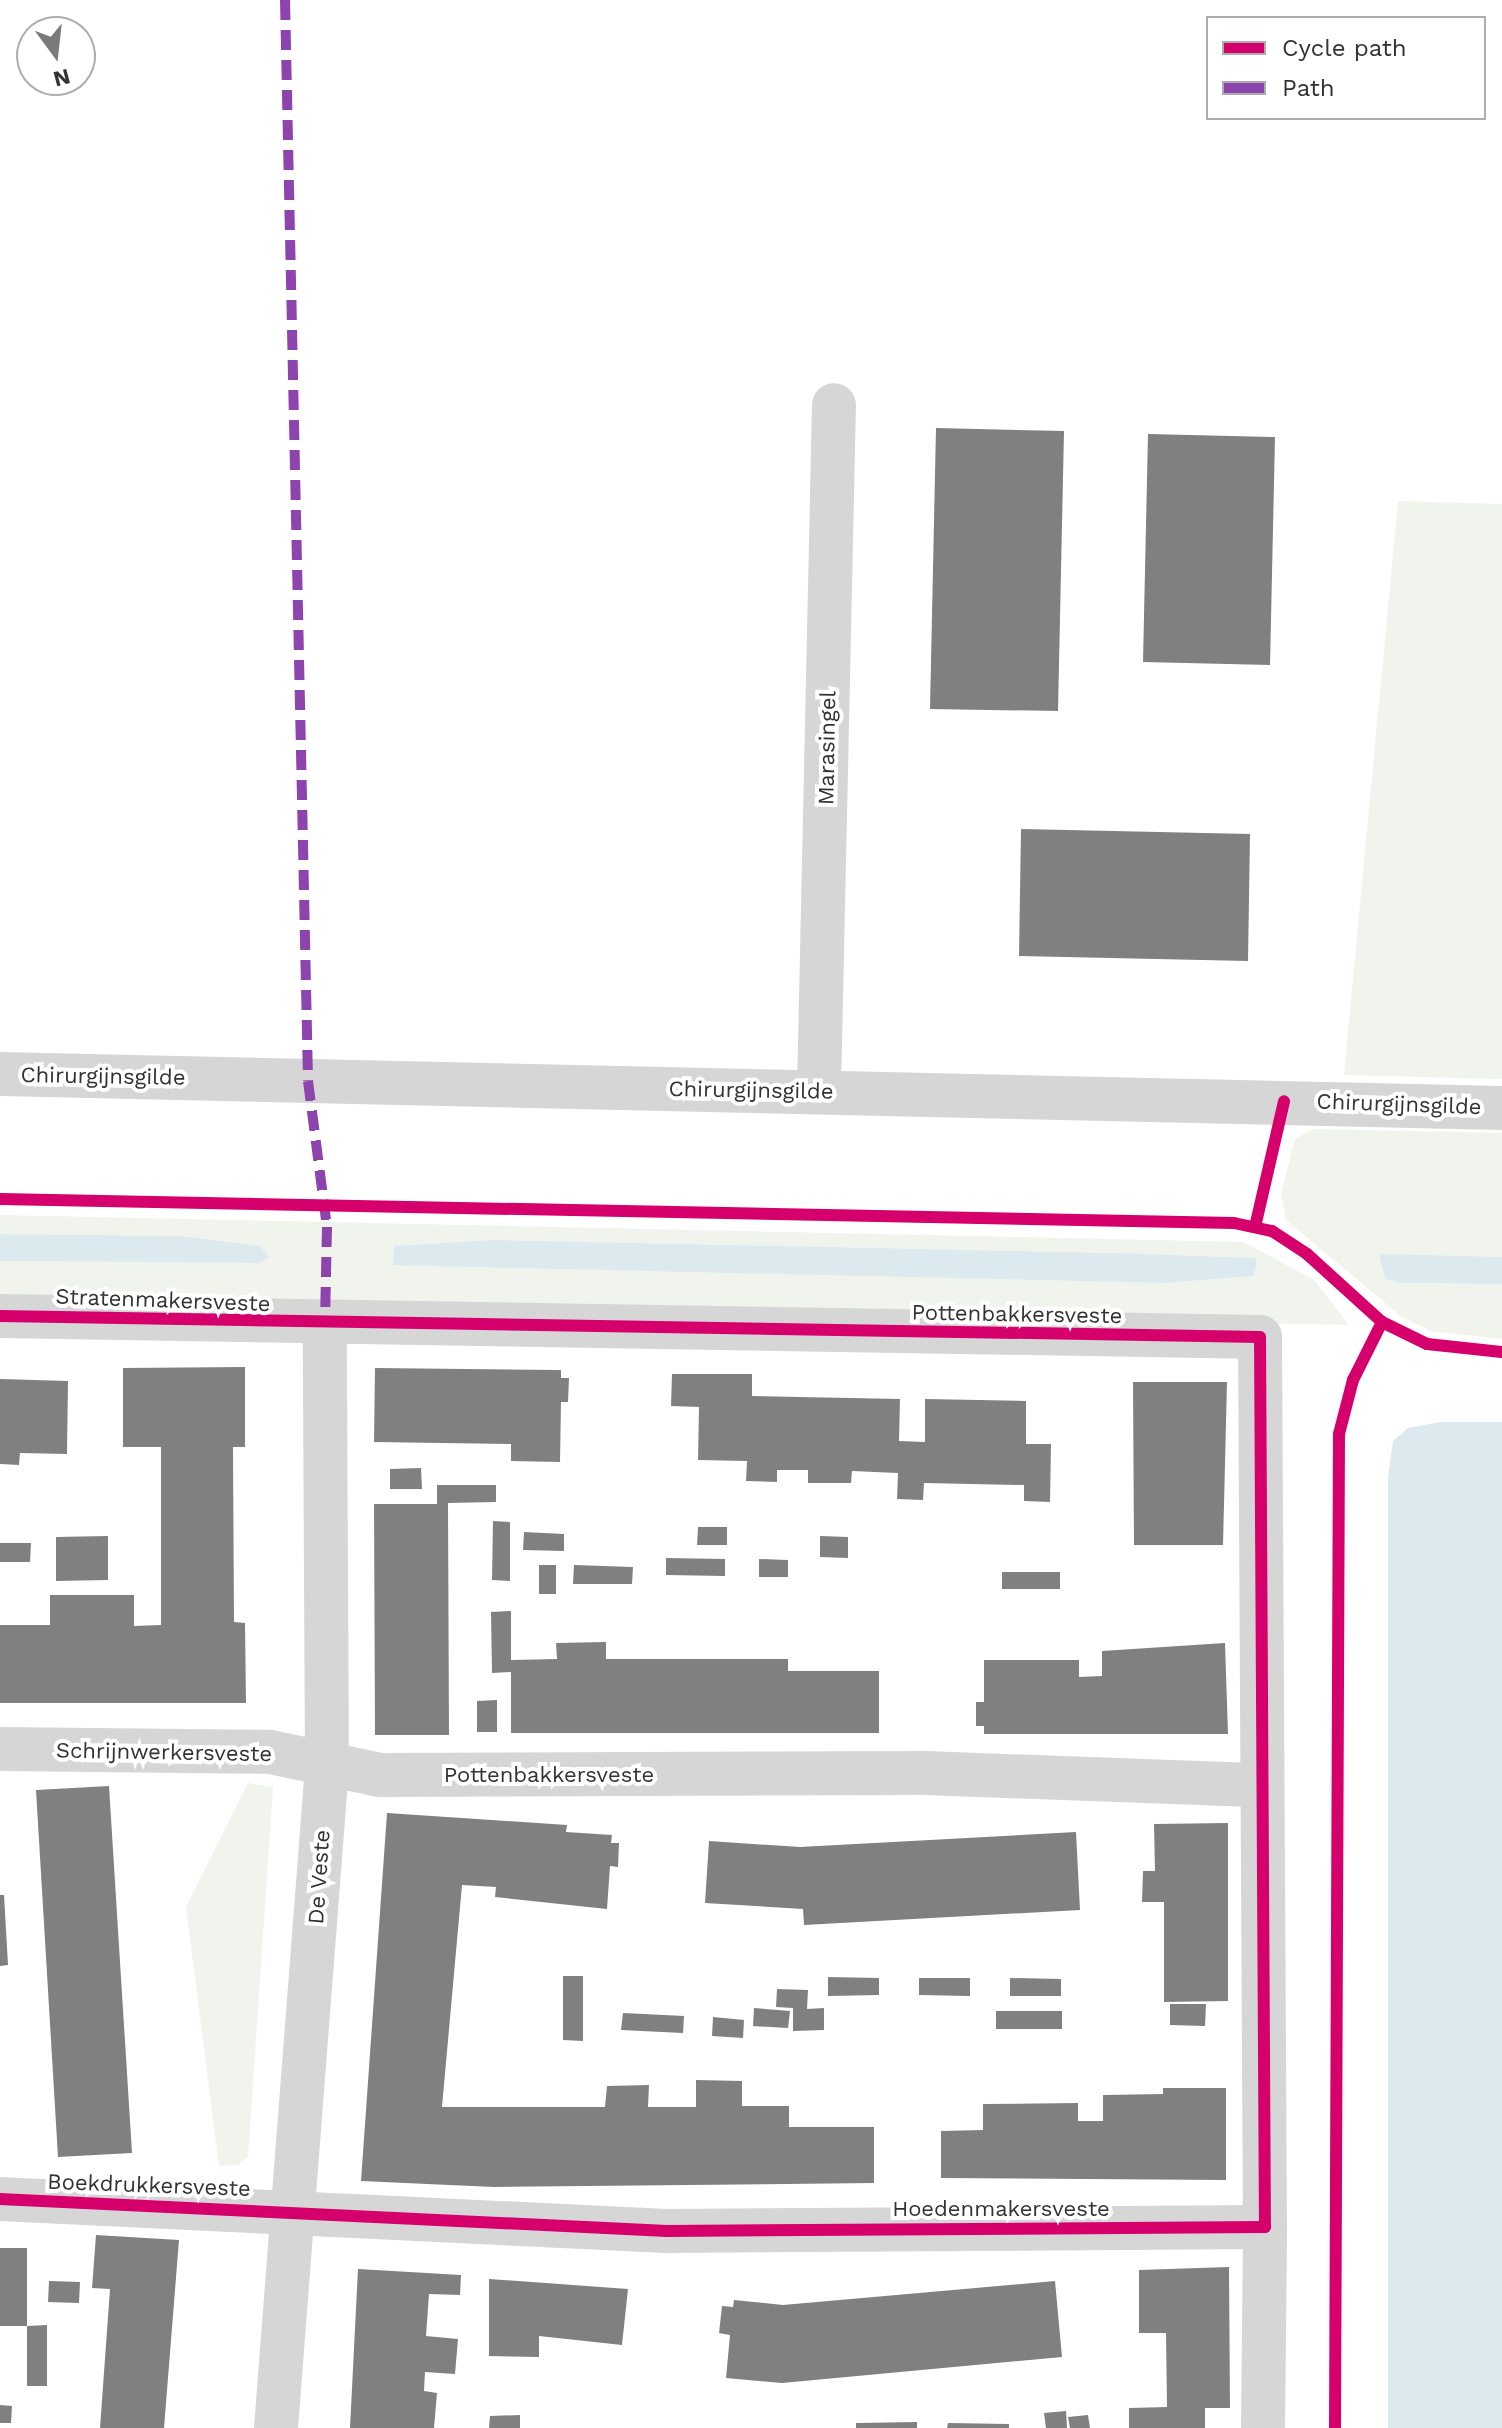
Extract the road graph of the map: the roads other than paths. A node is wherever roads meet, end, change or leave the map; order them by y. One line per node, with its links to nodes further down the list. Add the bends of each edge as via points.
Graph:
1 (834, 405): 3 (street, Marasingel)
2 (0, 1074): 3 (street, Chirurgijnsgilde)
3 (819, 1091): 4 (street, Chirurgijnsgilde)
4 (1502, 1108)
5 (0, 1316): 6 (street, Stratenmakersveste)
6 (325, 1325): 8 (street, De Veste); 9 (street, Pottenbakkersveste, via 1260,1337)
7 (0, 1749): 8 (street, Schrijnwerkersveste, via 270,1752)
8 (327, 1766): 9 (street, Pottenbakkersveste, via 380,1775 925,1773); 11 (street, De Veste)
9 (1260, 1785): 12 (street)
10 (0, 2199): 11 (street, Boekdrukkersveste)
11 (297, 2211): 12 (street, Hoedenmakersveste, via 667,2231); 13 (street, De Veste)
12 (1265, 2227): 14 (street)
13 (276, 2428)
14 (1263, 2428)

